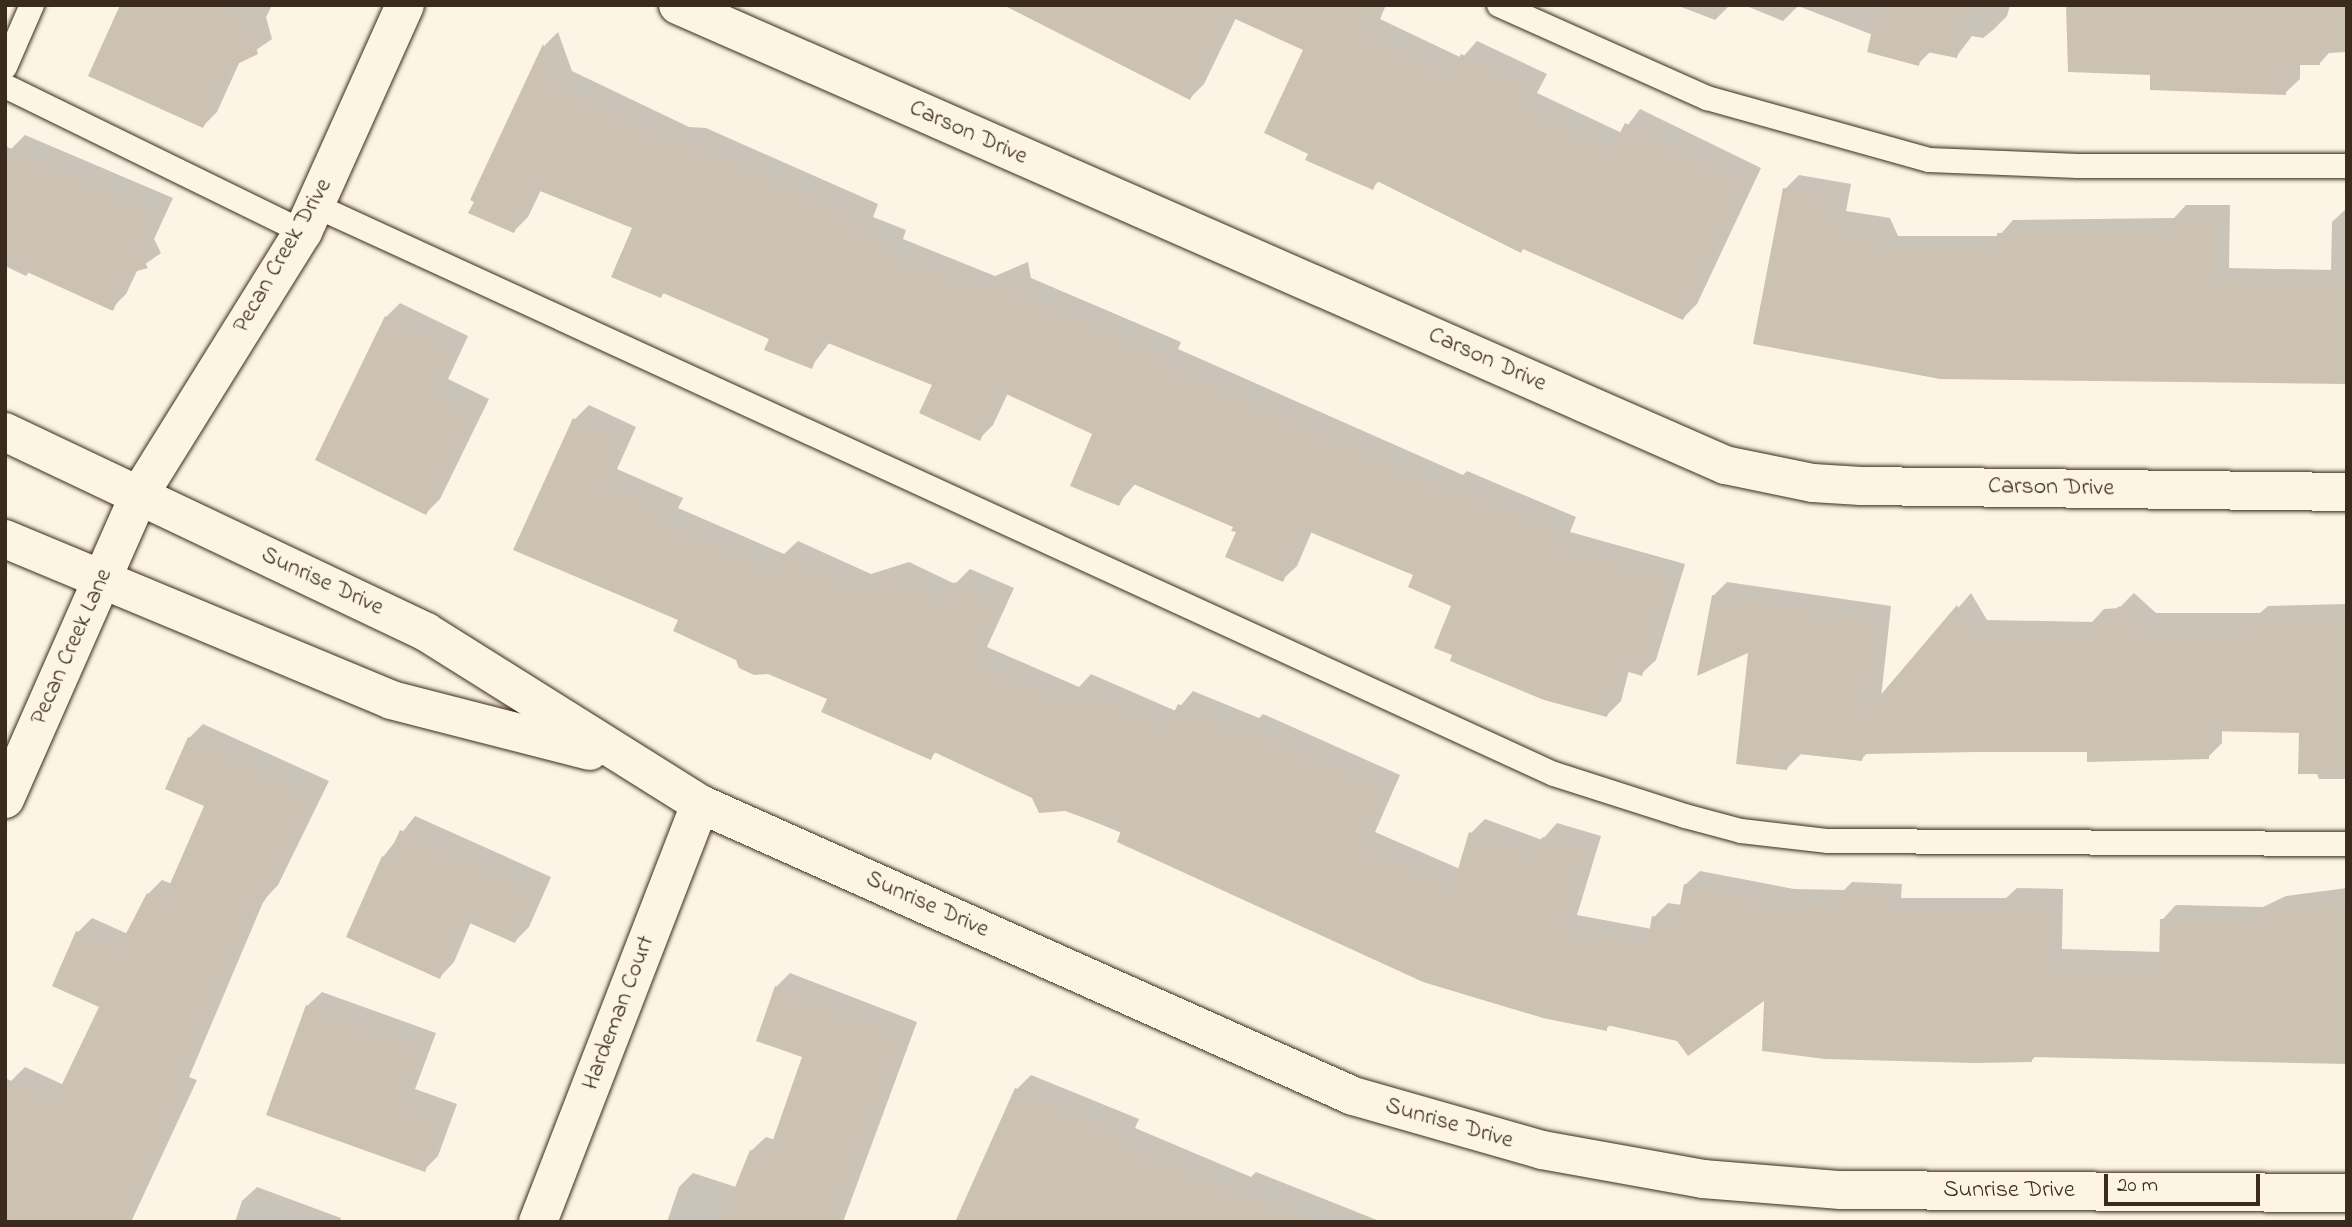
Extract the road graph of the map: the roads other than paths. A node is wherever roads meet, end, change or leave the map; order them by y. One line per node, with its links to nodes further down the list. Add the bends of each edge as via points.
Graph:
1 (32, 5): 5 (lane)
2 (405, 5): 8 (street, Pecan Creek Drive)
3 (678, 5): 10 (street, Carson Drive, via 1725,465 1813,483 1861,486)
4 (1499, 5): 7 (lane, via 1707,98 1929,160 2078,166)
5 (5, 67)
6 (5, 86): 8 (lane)
7 (2347, 166)
8 (309, 219): 11 (street, Pecan Creek Drive); 17 (lane, via 1554,774 1672,812 1741,831 1828,841)
9 (5, 432): 11 (street, Sunrise Drive)
10 (2347, 492)
11 (139, 495): 13 (street, Pecan Creek Lane); 14 (street, Sunrise Drive, via 426,632)
12 (5, 539): 13 (street, Sunrise Drive)
13 (101, 581): 14 (street, Sunrise Drive, via 391,701); 15 (street, Pecan Creek Lane)
14 (623, 760): 16 (street, Sunrise Drive)
15 (5, 799)
16 (699, 804): 18 (street, Sunrise Drive, via 1353,1097 1542,1150 1703,1179 1841,1190); 19 (street, Hardeman Court)
17 (2347, 844)
18 (2347, 1194)
19 (538, 1222)

